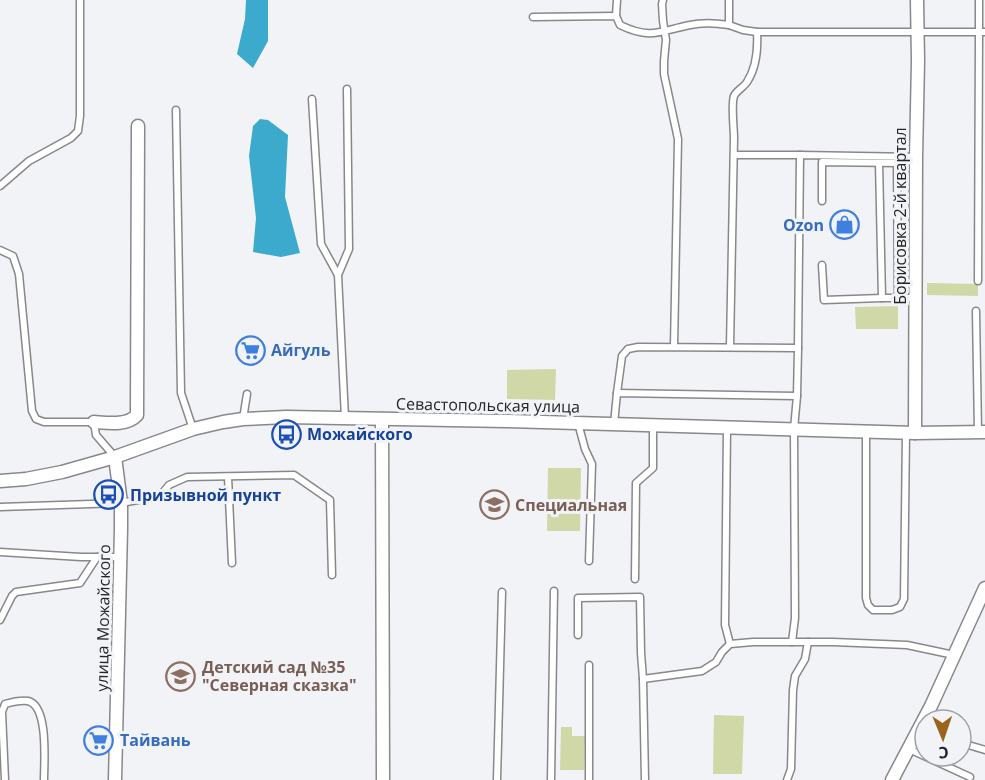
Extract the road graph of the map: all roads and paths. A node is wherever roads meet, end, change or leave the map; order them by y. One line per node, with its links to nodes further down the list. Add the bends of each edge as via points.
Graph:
1 (80, 0): 23 (lane, via 78,130 29,161)
2 (617, 0): 7 (lane)
3 (663, 0): 10 (lane)
4 (729, 0): 9 (lane)
5 (917, 0): 13 (street, Борисовка 2-й квартал)
6 (979, 0): 12 (lane)
7 (616, 16): 8 (lane); 10 (lane, via 620,26 634,32)
8 (533, 17)
9 (729, 25): 10 (lane, via 693,24); 11 (lane)
10 (664, 32): 33 (lane, via 664,74 678,139)
11 (757, 32): 13 (lane); 18 (lane, via 753,70 735,95)
12 (982, 32): 13 (lane); 21 (lane)
13 (918, 33): 20 (street, Борисовка 2-й квартал)
14 (347, 89): 27 (lane, via 350,249)
15 (312, 99): 27 (lane, via 321,244)
16 (176, 110): 47 (lane, via 182,393)
17 (138, 126): 42 (street, via 138,415 132,421)
18 (734, 155): 19 (lane); 34 (lane)
19 (800, 155): 20 (lane); 35 (lane)
20 (916, 157): 31 (street, Борисовка 2-й квартал)
21 (982, 157): 28 (lane)
22 (879, 163): 24 (lane, via 822,162); 29 (lane); 30 (lane, via 897,163)
23 (0, 186)
24 (822, 201)
25 (0, 250): 42 (lane, via 13,256 19,274 32,411 36,419)
26 (822, 265): 29 (lane, via 824,300)
27 (338, 275): 39 (lane)
28 (978, 281)
29 (882, 298): 30 (lane)
30 (898, 298): 31 (lane)
31 (916, 298): 51 (street, Борисовка 2-й квартал)
32 (975, 312): 50 (lane)
33 (674, 347): 34 (lane); 36 (lane, via 628,350 622,356)
34 (730, 347): 35 (lane)
35 (798, 348): 38 (lane)
36 (617, 393): 38 (lane); 44 (lane)
37 (247, 394): 40 (lane)
38 (797, 396): 48 (lane)
39 (345, 418): 40 (street, Севастопольская улица); 41 (street, Севастопольская улица)
40 (243, 419): 47 (street, Севастопольская улица)
41 (382, 419): 43 (street, Севастопольская улица); 82 (street)
42 (94, 422): 52 (lane, via 96,435)
43 (578, 423): 44 (street, Севастопольская улица); 60 (lane, via 592,464)
44 (614, 424): 45 (street, Севастопольская улица)
45 (653, 425): 46 (street, Севастопольская улица); 63 (lane, via 653,468 636,483)
46 (727, 427): 48 (street, Севастопольская улица); 71 (lane, via 725,625)
47 (193, 429): 52 (street, Севастопольская улица)
48 (794, 429): 49 (street, Севастопольская улица); 69 (lane)
49 (866, 431): 51 (street, Севастопольская улица); 51 (lane, via 866,598 873,610 892,610 900,607 904,599)
50 (982, 432): 51 (street, Севастопольская улица)
51 (911, 433)
52 (115, 457): 54 (street, Севастопольская улица, via 62,472); 55 (street, улица Можайского)
53 (228, 477): 55 (lane, via 186,477 169,485 159,496); 61 (lane); 62 (lane, via 294,475 330,500)
54 (0, 481)
55 (121, 503): 56 (lane); 59 (street, улица Можайского)
56 (0, 507)
57 (0, 552): 58 (lane)
58 (97, 557): 59 (lane); 67 (lane, via 80,583 16,592)
59 (121, 557): 81 (street, улица Можайского)
60 (589, 561)
61 (232, 563)
62 (332, 575)
63 (635, 579)
64 (985, 588): 72 (street)
65 (554, 591): 84 (lane)
66 (502, 592): 83 (lane)
67 (0, 620)
68 (578, 635): 74 (lane, via 578,598 640,597)
69 (792, 642): 70 (lane); 71 (lane)
70 (808, 642): 72 (lane, via 907,645); 87 (lane, via 805,659 795,676)
71 (730, 644): 74 (lane, via 716,662 702,671)
72 (955, 656): 75 (street)
73 (589, 665): 85 (lane)
74 (644, 679): 86 (lane)
75 (931, 708)
76 (913, 744): 77 (street)
77 (908, 749): 78 (lane); 88 (street)
78 (970, 777)
79 (5, 780): 80 (lane, via 2,712 5,704 29,701 37,707 42,720)
80 (44, 780)
81 (115, 780)
82 (383, 780)
83 (497, 780)
84 (551, 780)
85 (590, 780)
86 (645, 780)
87 (787, 780)
88 (892, 780)

